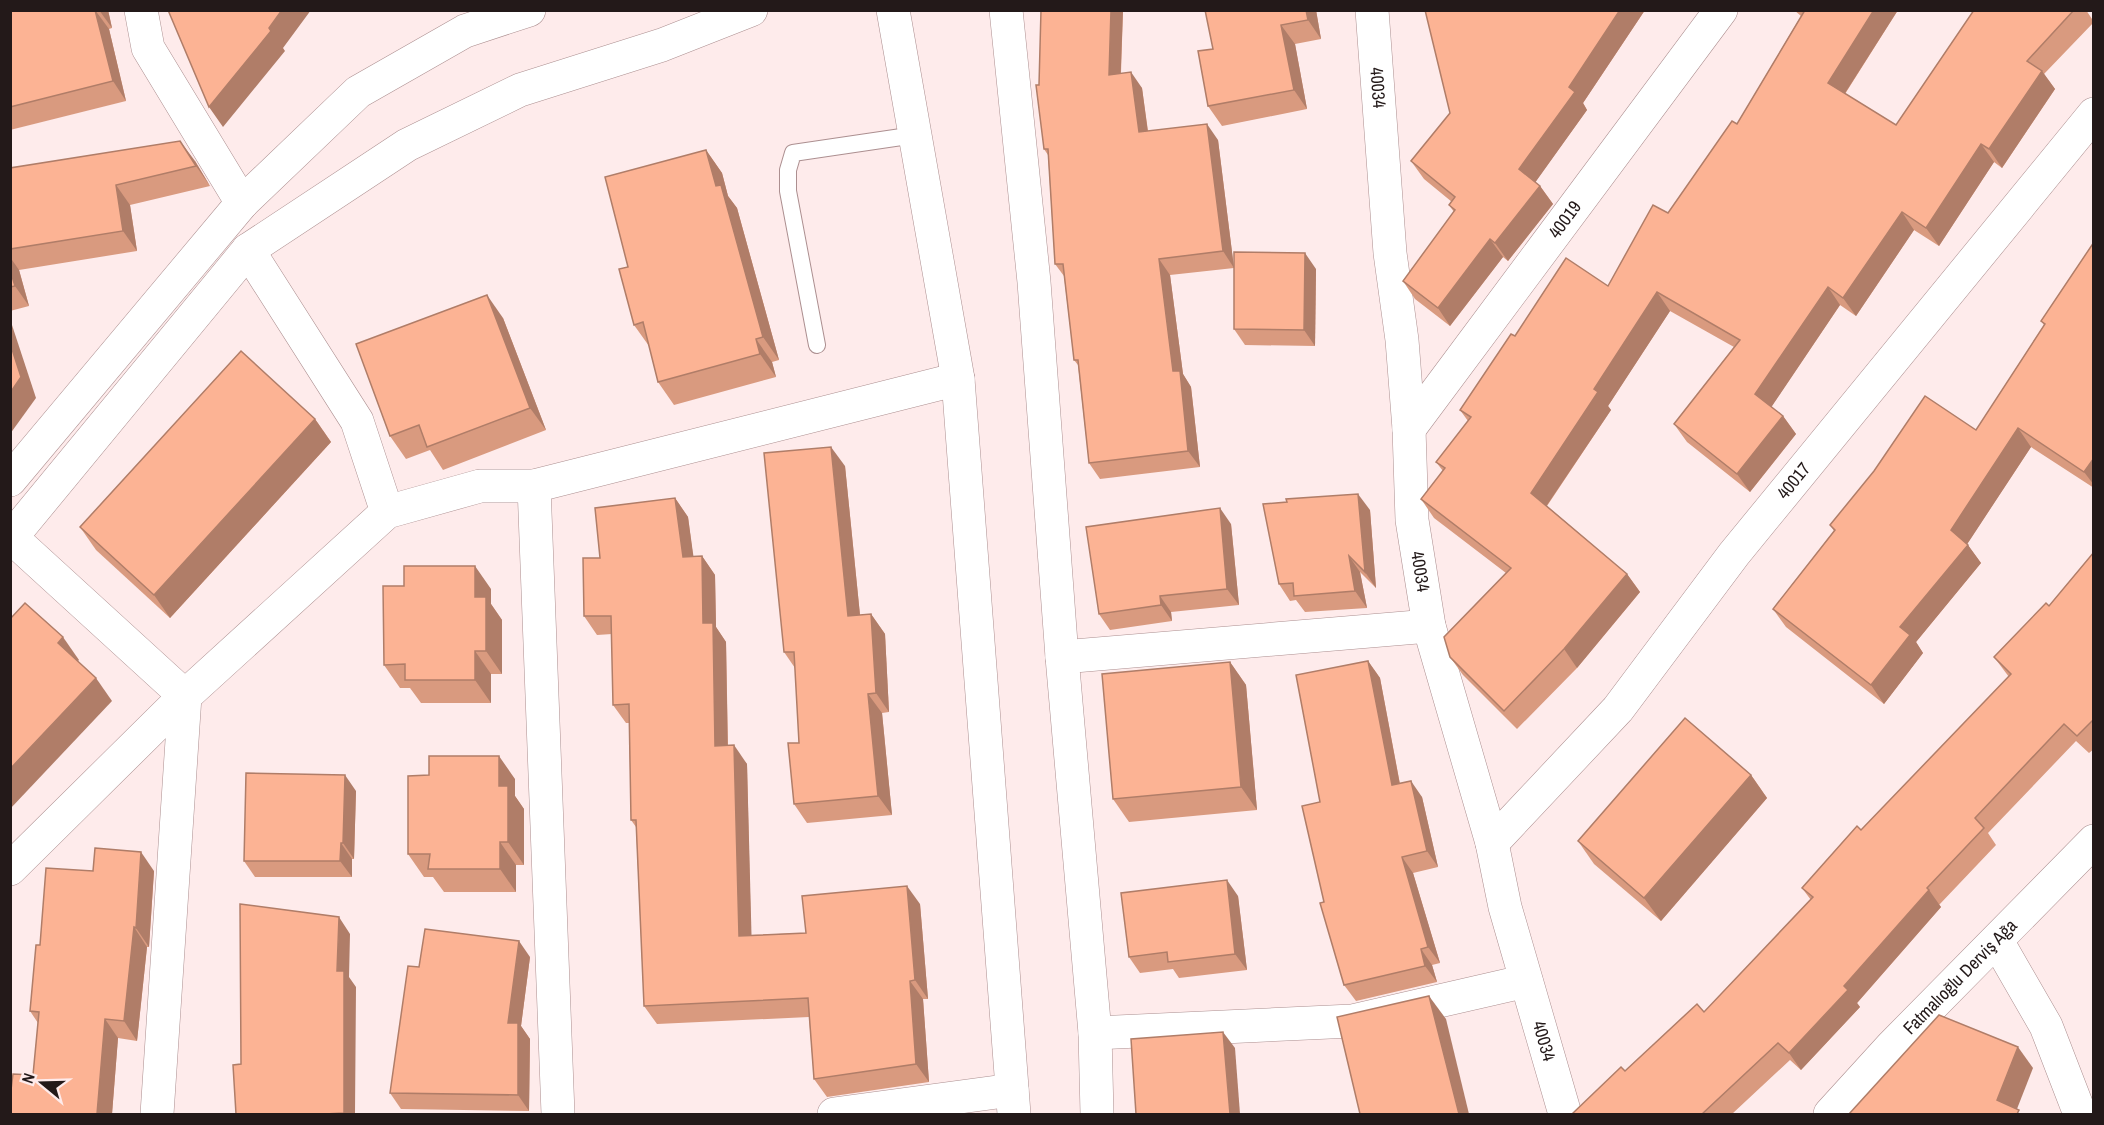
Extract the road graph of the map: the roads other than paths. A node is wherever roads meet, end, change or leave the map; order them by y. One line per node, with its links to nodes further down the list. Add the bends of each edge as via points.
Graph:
1 (141, 10): 11 (street, via 148,48)
2 (529, 10): 8 (street)
3 (750, 10): 12 (street, via 662,45 520,90 407,145)
4 (893, 10): 10 (street)
5 (1006, 10): 21 (street, via 1034,282)
6 (1372, 10): 15 (street, 40034, via 1389,241)
7 (1721, 10): 15 (street, 40019)
8 (464, 21): 11 (street, via 358,92)
9 (2094, 114): 24 (street, 40017, via 1734,554 1618,709)
10 (915, 135): 13 (lane, via 793,153 788,191); 14 (street)
11 (242, 203): 16 (street)
12 (248, 250): 18 (street, via 357,421); 19 (street)
13 (817, 345)
14 (958, 380): 17 (street); 29 (street)
15 (1409, 429): 20 (street, 40034, via 1412,520)
16 (10, 480)
17 (534, 486): 18 (street, via 480,486); 31 (street)
18 (387, 512): 22 (street)
19 (11, 538): 22 (street)
20 (1429, 626): 21 (street); 24 (street, 40034)
21 (1062, 657): 28 (street)
22 (184, 696): 25 (street); 30 (street)
23 (2094, 841): 26 (street, Fatmalıoğlu Derviş Ağa)
24 (1492, 843): 27 (street, 40034)
25 (10, 868)
26 (1997, 940): 35 (street, Fatmalıoğlu Derviş Ağa); 36 (street, via 2046,1026)
27 (1526, 981): 28 (street, via 1352,1020); 34 (street, 40034)
28 (1095, 1033): 33 (street)
29 (1013, 1102): 32 (street)
30 (157, 1114)
31 (558, 1114)
32 (834, 1114)
33 (1097, 1114)
34 (1565, 1114)
35 (1830, 1114)
36 (2080, 1114)

